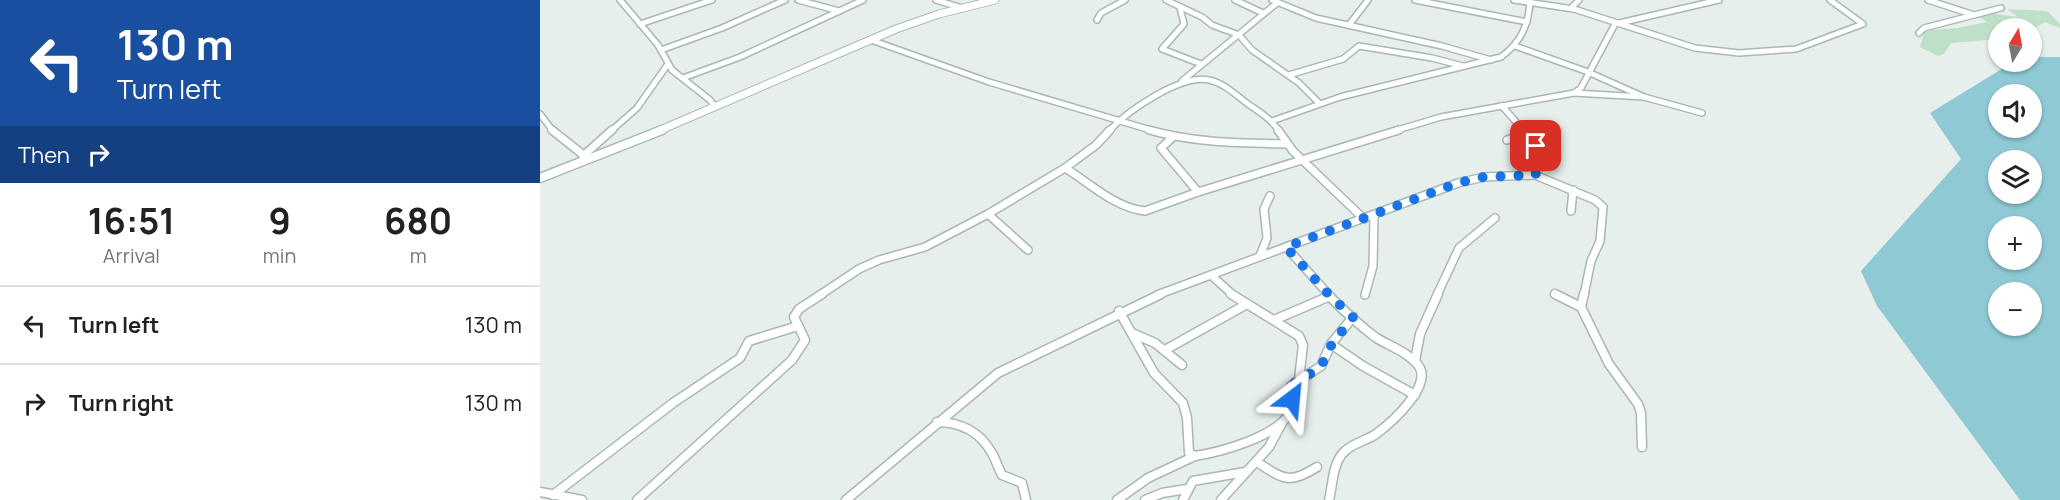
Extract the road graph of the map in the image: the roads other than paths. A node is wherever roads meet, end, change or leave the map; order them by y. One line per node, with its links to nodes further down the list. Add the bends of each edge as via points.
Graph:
1 (620, 0): 29 (street)
2 (712, 0): 29 (street)
3 (785, 0): 36 (street)
4 (798, 0): 24 (street)
5 (863, 0): 24 (street)
6 (936, 0): 20 (street)
7 (995, 0): 20 (street)
8 (1125, 0): 27 (street, via 1099,14)
9 (1166, 0): 21 (street)
10 (1235, 0): 25 (street)
11 (1368, 0): 31 (street)
12 (1415, 0): 28 (street)
13 (1514, 0): 19 (street)
14 (1579, 0): 23 (street)
15 (1719, 0): 30 (street)
16 (1830, 0): 30 (street, via 1863,24 1804,47 1777,52 1704,50)
17 (1928, 0): 26 (street)
18 (1274, 1): 25 (street); 31 (street, via 1313,18)
19 (1529, 1): 23 (street); 28 (street)
20 (962, 8): 34 (street, via 913,22)
21 (1180, 8): 33 (street); 39 (street, via 1184,24 1162,49)
22 (2001, 8): 26 (street)
23 (1573, 9): 30 (street)
24 (839, 11): 43 (street, via 740,57)
25 (1263, 13): 33 (street)
26 (1974, 15): 32 (street)
27 (1097, 20)
28 (1527, 22): 35 (street)
29 (640, 24): 36 (street)
30 (1615, 24): 41 (street)
31 (1349, 26): 37 (street)
32 (1918, 33)
33 (1239, 35): 39 (street); 42 (street, via 1252,50)
34 (871, 40): 49 (street); 52 (street, via 989,82)
35 (1515, 46): 37 (street); 41 (street)
36 (661, 50): 38 (street)
37 (1491, 60): 40 (street)
38 (668, 64): 43 (street); 58 (street, via 628,118)
39 (1201, 64): 44 (street)
40 (1465, 67): 42 (street, via 1359,46 1338,62); 47 (street)
41 (1588, 72): 45 (street, via 1581,88); 46 (street)
42 (1289, 75): 47 (street)
43 (683, 78): 49 (street)
44 (1181, 82): 52 (street); 53 (street, via 1201,79 1220,83)
45 (1574, 93): 46 (street); 48 (street)
46 (1644, 97): 50 (street)
47 (1320, 104): 53 (street)
48 (1502, 106): 54 (street); 59 (street, via 1441,117)
49 (715, 107): 58 (street)
50 (1702, 113)
51 (540, 114): 58 (street, via 556,135)
52 (1120, 119): 55 (street); 60 (street, via 1102,140)
53 (1272, 121): 57 (street)
54 (1527, 134): 56 (street); 61 (street, via 1540,157 1540,169)
55 (1173, 137): 57 (street, via 1216,143); 64 (street, via 1161,148)
56 (1508, 140)
57 (1287, 144): 59 (street)
58 (586, 157): 62 (street)
59 (1303, 160): 64 (street); 70 (street)
60 (1065, 168): 64 (street, via 1136,211); 67 (street)
61 (1535, 175): 63 (street); 68 (street, via 1472,179)
62 (540, 178)
63 (1573, 190): 66 (street); 79 (street, via 1603,207 1600,240)
64 (1198, 192)
65 (1270, 196): 73 (street, via 1264,209 1267,238)
66 (1571, 211)
67 (988, 214): 72 (street); 83 (street, via 936,242 879,260 838,281 799,309 794,317)
68 (1374, 215): 70 (street); 76 (street, via 1373,266)
69 (1495, 218): 87 (street, via 1455,255 1420,334)
70 (1364, 219): 71 (street)
71 (1286, 247): 73 (street); 77 (street)
72 (1028, 250)
73 (1260, 256): 74 (street)
74 (1211, 275): 78 (street); 80 (street)
75 (1555, 294): 79 (street)
76 (1365, 295)
77 (1330, 296): 81 (street); 82 (street)
78 (1247, 304): 82 (street); 86 (street)
79 (1581, 307): 93 (street, via 1609,364 1638,404)
80 (1119, 311): 84 (street); 91 (street, via 998,373)
81 (1353, 317): 85 (street); 87 (street, via 1376,338)
82 (1274, 320): 89 (street, via 1302,340)
83 (798, 326): 100 (street, via 749,341 742,356 673,403); 102 (street, via 805,340 792,360)
84 (1132, 333): 86 (street); 94 (street, via 1155,374 1185,406 1187,446)
85 (1332, 344): 89 (street, via 1321,366); 90 (street)
86 (1165, 350): 88 (street)
87 (1415, 361): 90 (street, via 1422,371)
88 (1182, 365)
89 (1299, 379): 92 (street, via 1291,386 1293,404)
90 (1415, 395): 109 (street, via 1386,427 1341,454)
91 (936, 423): 103 (street); 104 (street, via 955,422 967,427 988,446 1002,475 1023,482)
92 (1282, 423): 94 (street, via 1217,452); 95 (street)
93 (1642, 447)
94 (1195, 456): 105 (street, via 1148,478)
95 (1257, 462): 96 (street, via 1286,480 1302,477); 97 (street)
96 (1317, 466)
97 (1245, 472): 98 (street, via 1198,478); 108 (street)
98 (1187, 489): 106 (street); 107 (street)
99 (540, 492): 100 (street)
100 (553, 495): 101 (street)
101 (582, 500)
102 (638, 500)
103 (846, 500)
104 (1026, 500)
105 (1117, 500)
106 (1144, 500)
107 (1183, 500)
108 (1221, 500)
109 (1329, 500)

